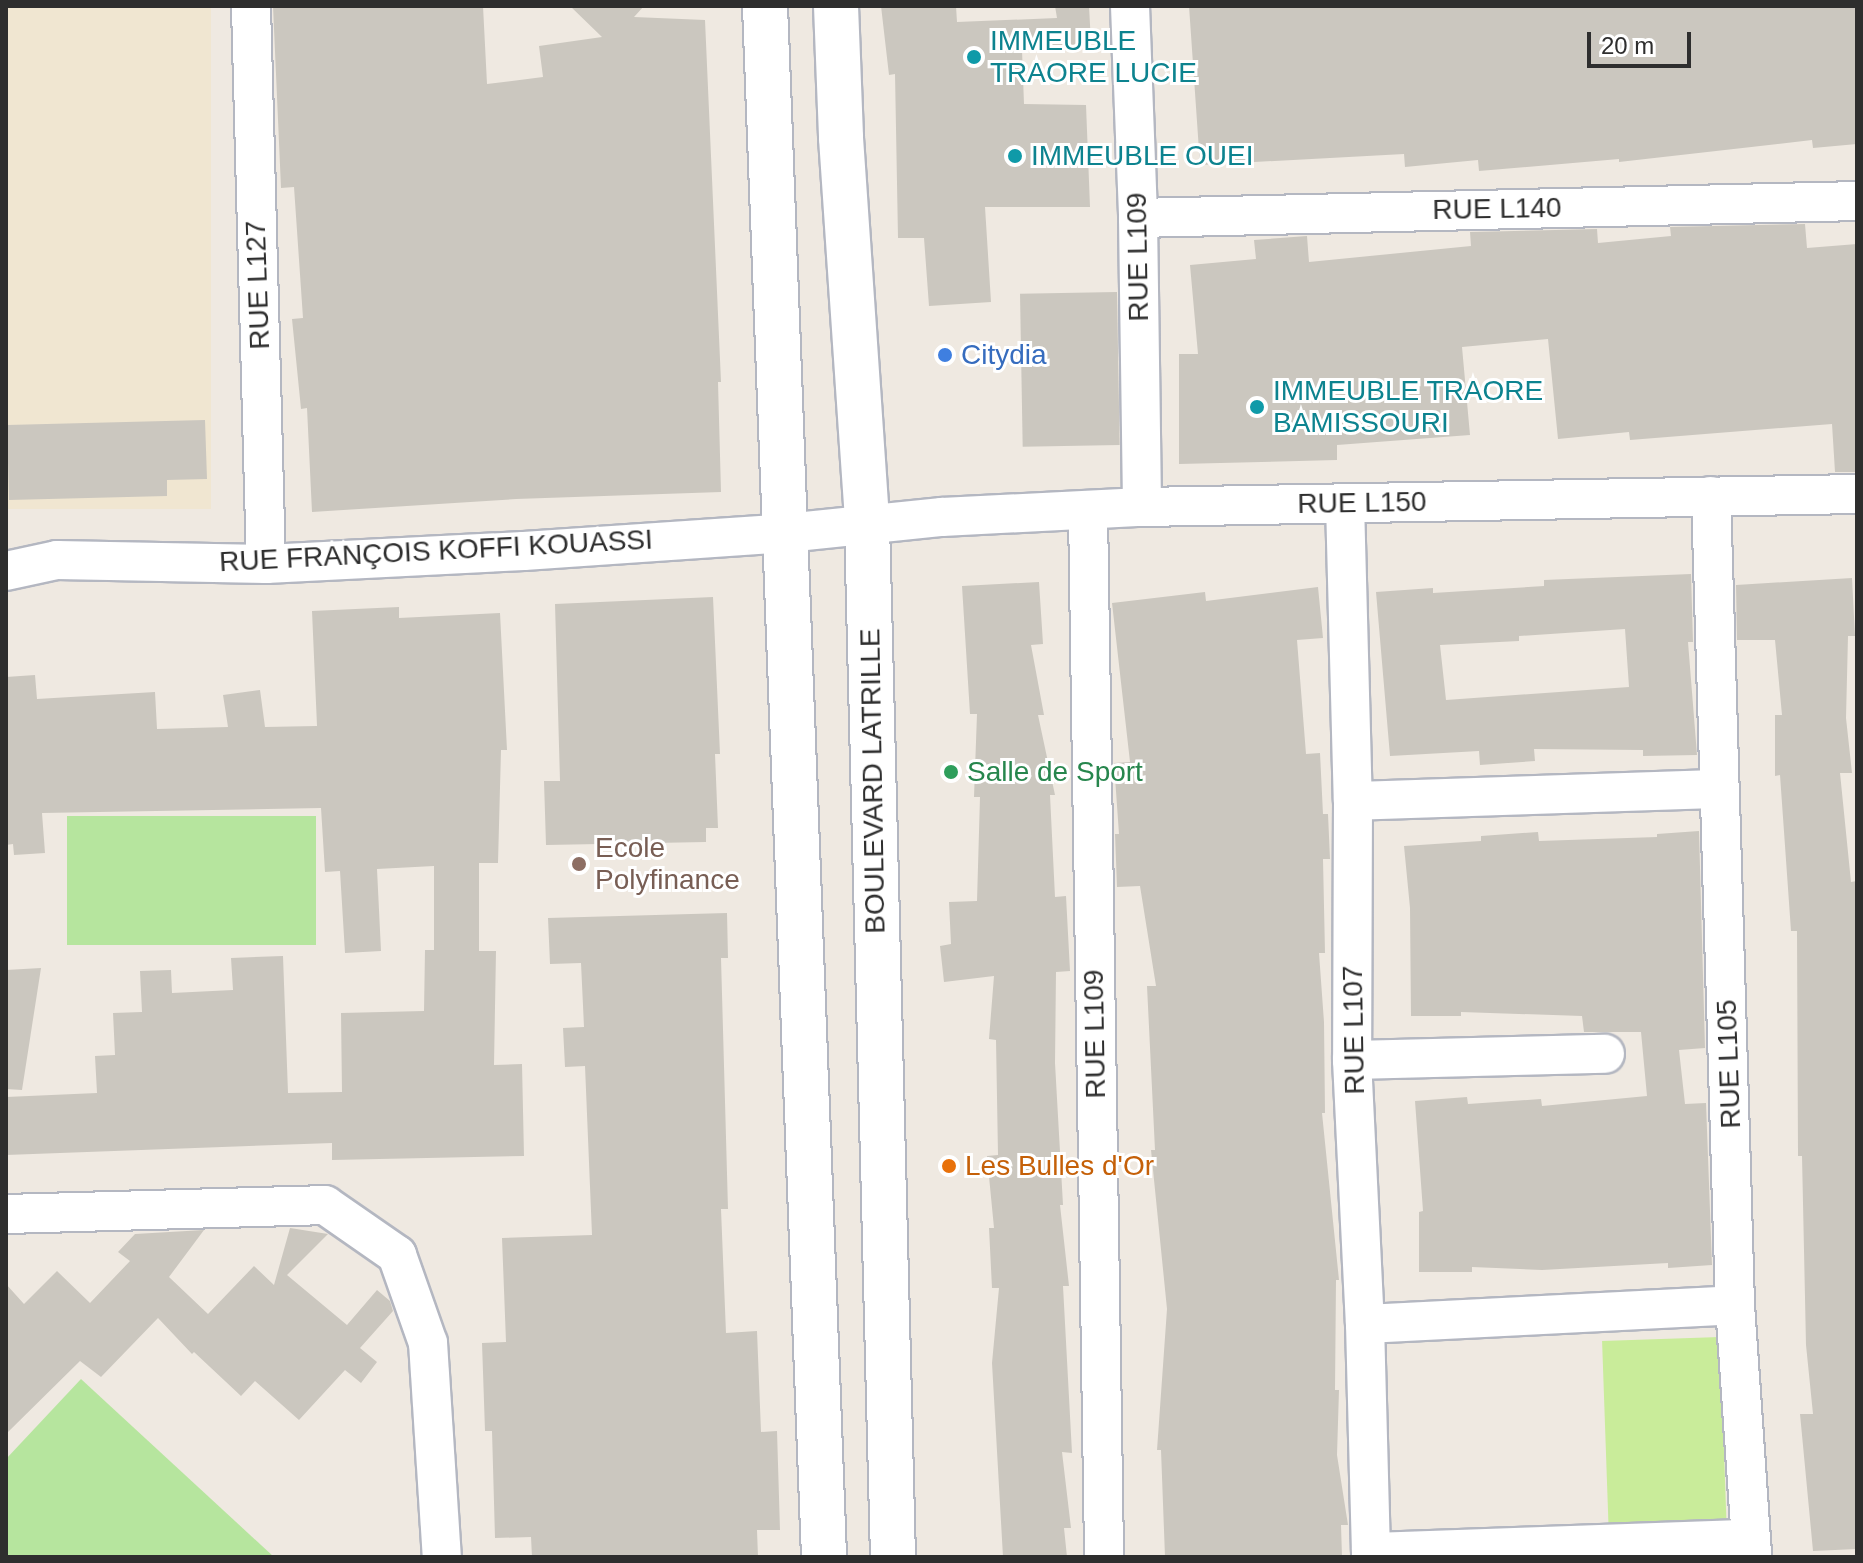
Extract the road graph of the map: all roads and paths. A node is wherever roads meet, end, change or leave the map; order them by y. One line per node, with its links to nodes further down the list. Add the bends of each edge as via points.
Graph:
1 (251, 6): 14 (street, RUE L127)
2 (765, 6): 13 (main road)
3 (836, 6): 12 (main road, BOULEVARD LATRILLE)
4 (1130, 6): 6 (street, RUE L109)
5 (1857, 201): 6 (street, RUE L140)
6 (1138, 218): 10 (street, RUE L109)
7 (1857, 494): 8 (street, RUE L150)
8 (1711, 496): 9 (street, RUE L150); 16 (street, RUE L105)
9 (1345, 503): 10 (street, RUE L150); 17 (street, RUE L107)
10 (1142, 507): 11 (street, RUE L150)
11 (1088, 511): 12 (street, RUE L150); 28 (street, RUE L109)
12 (867, 524): 13 (street, RUE FRANÇOIS KOFFI KOUASSI); 27 (main road, BOULEVARD LATRILLE)
13 (786, 533): 14 (street, RUE FRANÇOIS KOFFI KOUASSI); 26 (main road)
14 (266, 564): 15 (street, RUE FRANÇOIS KOFFI KOUASSI, via 57,560)
15 (6, 571)
16 (1719, 789): 17 (street); 21 (street, RUE L105)
17 (1353, 801): 19 (street, RUE L107)
18 (1605, 1054): 19 (street)
19 (1352, 1060): 22 (street, RUE L107)
20 (6, 1214): 25 (street, via 325,1205 397,1255 428,1343)
21 (1735, 1305): 22 (street); 23 (street, RUE L105)
22 (1365, 1324): 24 (street, RUE L107)
23 (1752, 1548): 24 (street)
24 (1371, 1555)
25 (442, 1557)
26 (824, 1557)
27 (893, 1557)
28 (1104, 1557)

